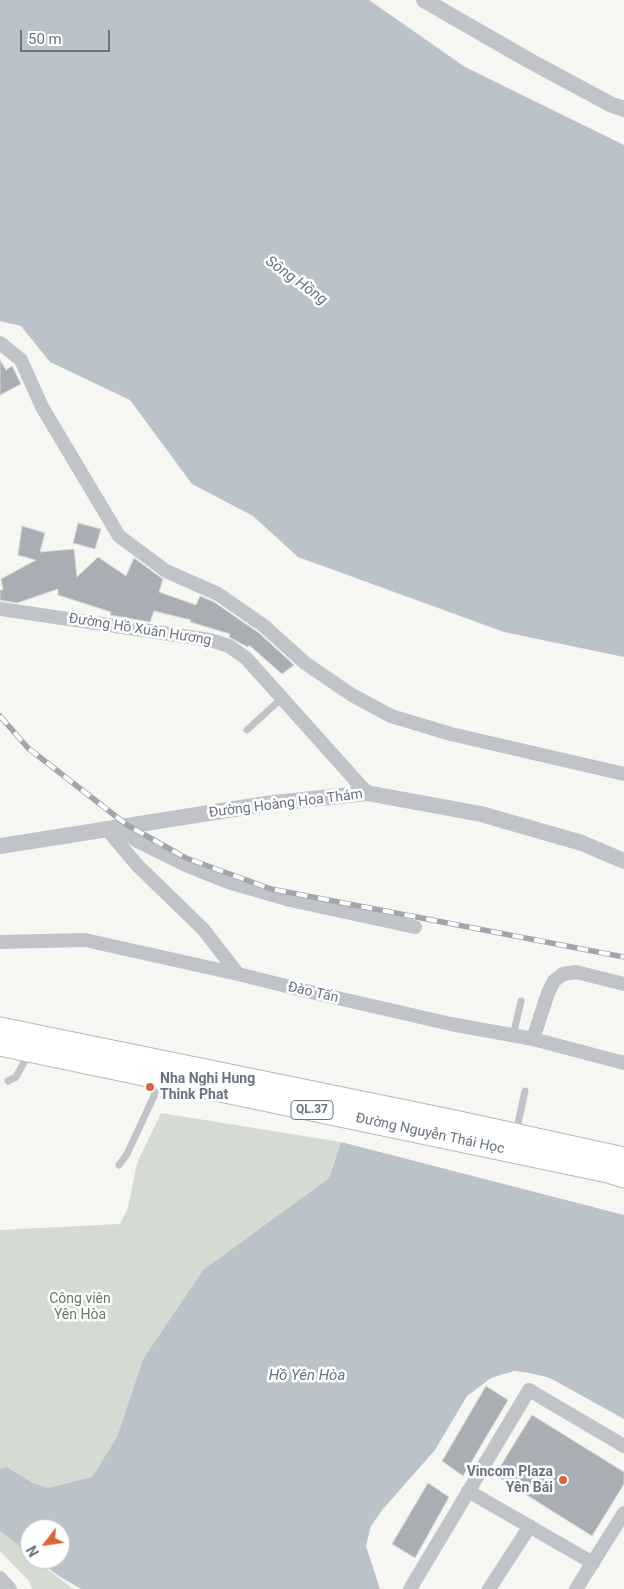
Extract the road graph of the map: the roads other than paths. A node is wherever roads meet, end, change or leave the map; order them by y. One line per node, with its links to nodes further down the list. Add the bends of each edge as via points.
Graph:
1 (424, 0): 2 (street, via 538,65)
2 (624, 109)
3 (0, 343): 7 (street, via 21,360 42,406 119,536 166,571 218,594 264,626 305,663 352,695 391,716 451,734)
4 (0, 609): 5 (street, Đường Hồ Xuân Hương, via 219,643 246,658)
5 (282, 698): 6 (lane); 8 (street, Đường Hồ Xuân Hương)
6 (247, 730)
7 (624, 774)
8 (367, 793): 9 (street, Đường Hoàng Hoa Thám); 11 (street, Đường Hoàng Hoa Thám, via 481,814 582,843)
9 (113, 827): 10 (street, Đường Hoàng Hoa Thám); 12 (street, via 188,866 228,882 290,900); 14 (street, via 137,865 203,930)
10 (0, 846)
11 (624, 861)
12 (415, 927)
13 (0, 942): 14 (street, Đào Tấn, via 85,940)
14 (238, 974): 18 (street, Đào Tấn)
15 (624, 984): 19 (street, via 576,972 563,974 548,992)
16 (521, 1001): 18 (lane)
17 (0, 1028): 23 (main road, Đường Nguyễn Thái Học / QL.37)
18 (513, 1036): 19 (street, Đào Tấn)
19 (533, 1039): 22 (street, Đào Tấn)
20 (0, 1045): 21 (main road, Đường Nguyễn Thái Học / QL.37)
21 (30, 1051): 23 (main road, Đường Nguyễn Thái Học / QL.37); 24 (lane, via 16,1077)
22 (624, 1063)
23 (158, 1068): 26 (main road, Đường Nguyễn Thái Học / QL.37); 28 (lane, via 154,1096); 29 (main road, Đường Nguyễn Thái Học / QL.37)
24 (8, 1081)
25 (525, 1092): 26 (lane)
26 (516, 1134): 27 (main road, Đường Nguyễn Thái Học / QL.37)
27 (624, 1158)
28 (119, 1165)
29 (624, 1177)
30 (624, 1446): 31 (street, via 529,1390)
31 (468, 1491): 33 (street); 37 (street)
32 (624, 1513): 34 (street)
33 (530, 1526): 34 (street); 38 (street)
34 (593, 1563): 39 (street)
35 (0, 1578): 36 (street)
36 (10, 1589)
37 (410, 1589)
38 (489, 1589)
39 (576, 1589)

